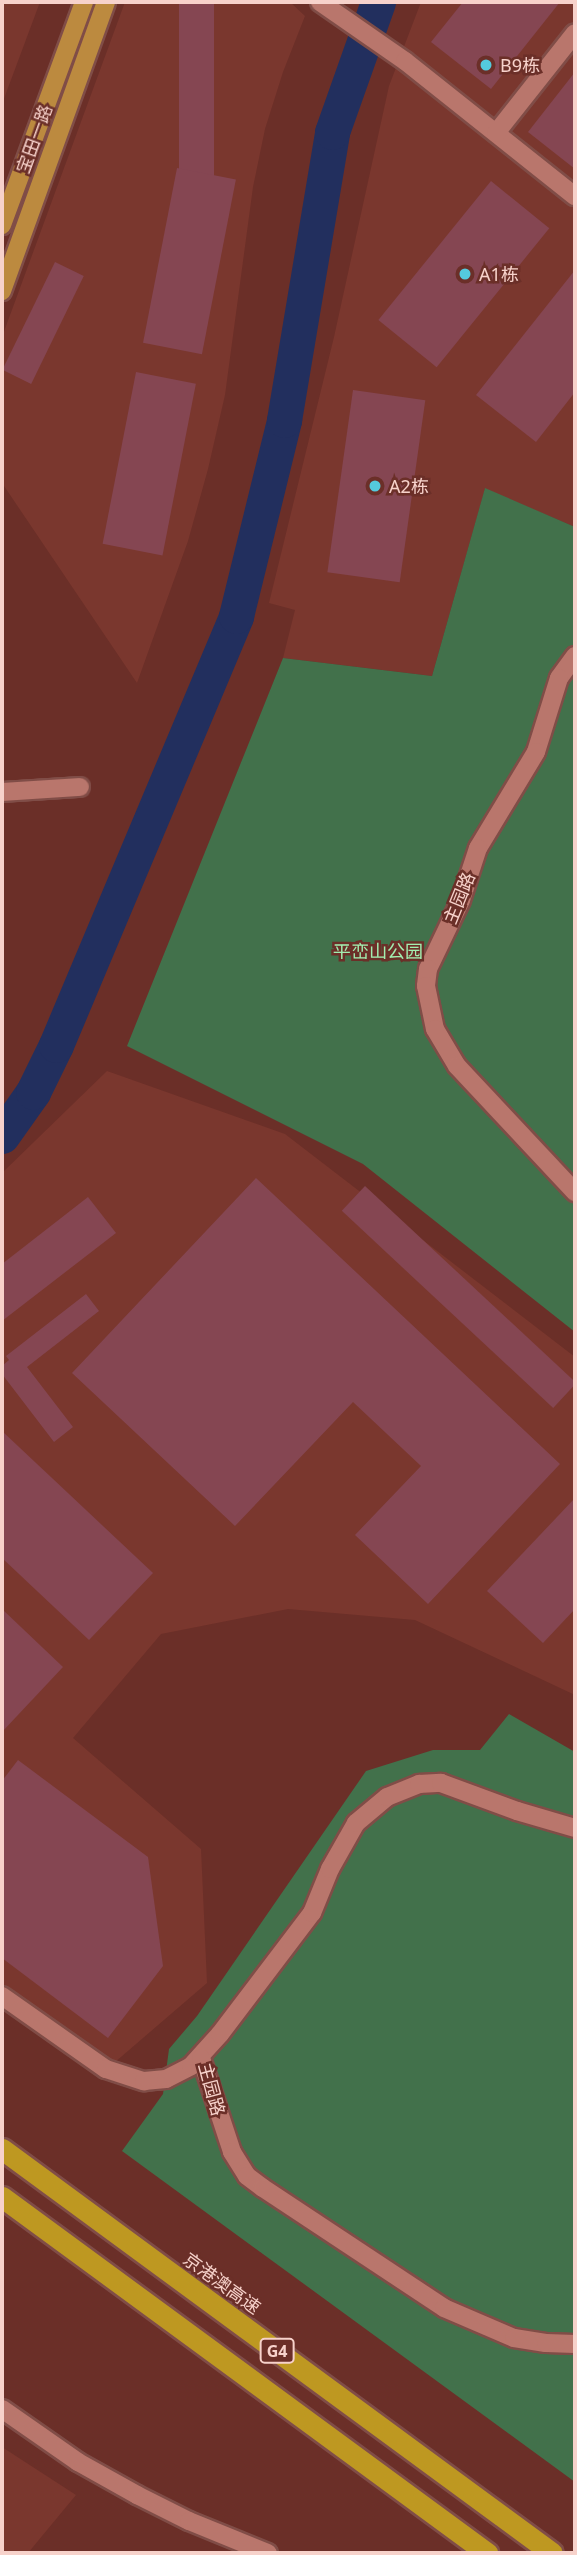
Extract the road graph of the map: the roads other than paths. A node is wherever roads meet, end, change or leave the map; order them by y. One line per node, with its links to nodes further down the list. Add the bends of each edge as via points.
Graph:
1 (84, 2): 7 (main road, 宝田一路)
2 (106, 2): 8 (main road, 宝田一路)
3 (326, 7): 5 (street, via 405,61)
4 (575, 33): 5 (street)
5 (496, 133): 6 (street)
6 (575, 196)
7 (2, 225)
8 (2, 291)
9 (575, 656): 12 (street, 主园路, via 559,678 536,752 478,848 461,900 428,969 426,986 435,1029 457,1066)
10 (80, 787): 11 (street)
11 (2, 792)
12 (575, 1192)
13 (575, 1828): 15 (street, 主园路, via 441,1783 419,1783 387,1797 356,1823 312,1913)
14 (2, 1996): 15 (street, via 94,2062 132,2079 166,2079)
15 (201, 2058): 18 (street, 主园路, via 232,2152 247,2176 263,2189 444,2308 514,2338)
16 (2, 2149): 22 (highway, 京港澳高速 / G4)
17 (2, 2197): 21 (highway, G4)
18 (575, 2344)
19 (2, 2409): 20 (street, via 78,2462 137,2495)
20 (268, 2553)
21 (487, 2553)
22 (552, 2553)

